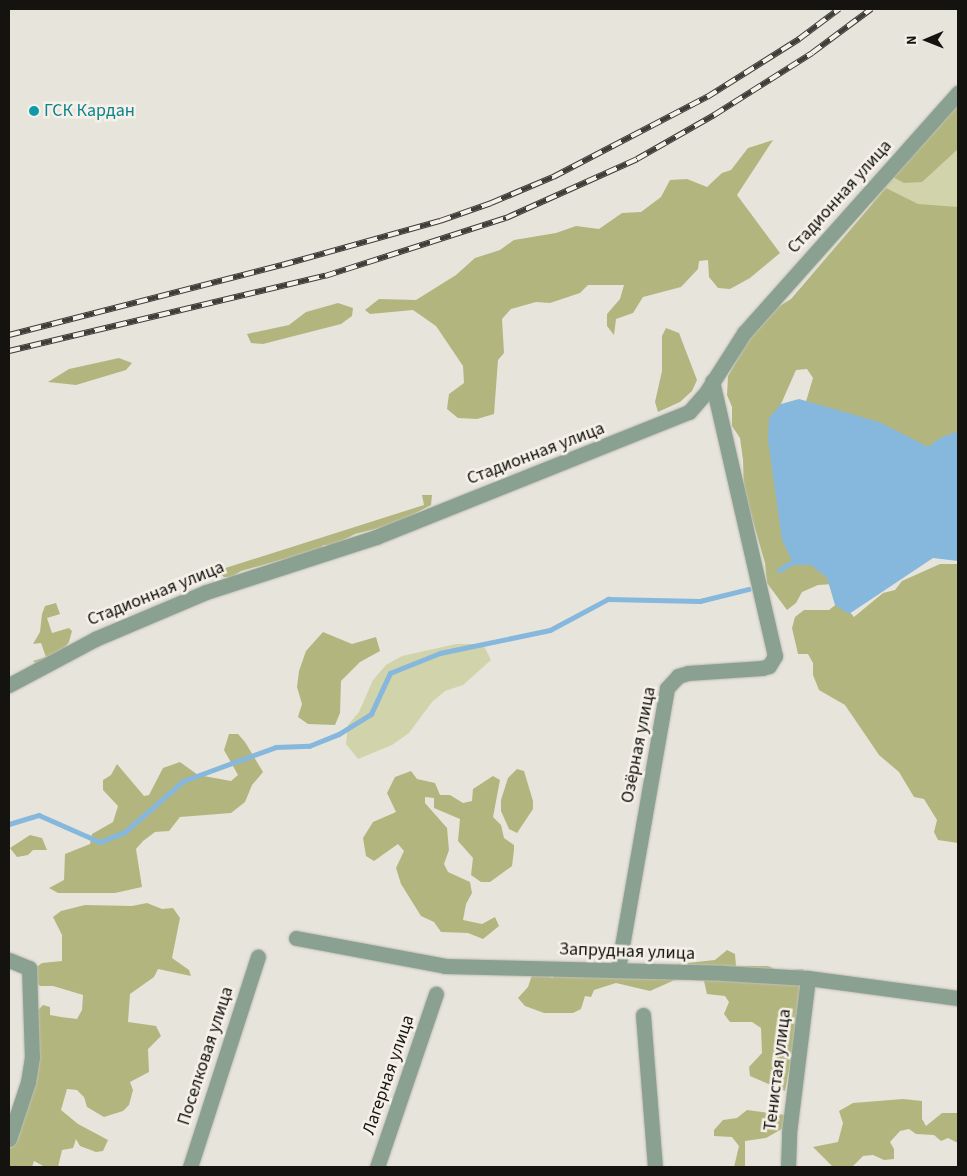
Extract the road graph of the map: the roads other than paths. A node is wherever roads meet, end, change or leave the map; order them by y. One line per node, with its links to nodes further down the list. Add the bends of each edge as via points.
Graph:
1 (958, 93): 2 (street, Стадионная улица, via 744,333)
2 (712, 382): 3 (street, Стадионная улица, via 700,402 674,419 376,537 206,592 95,638); 7 (street, Озёрная улица, via 775,656 769,666 762,668 688,673 678,676 667,688)
3 (9, 685)
4 (296, 938): 7 (street, Запрудная улица, via 445,966)
5 (258, 957): 13 (street, Поселковая улица)
6 (9, 960): 12 (street, via 29,968 32,1058 28,1082)
7 (618, 968): 8 (street, Запрудная улица)
8 (808, 978): 10 (street, Запрудная улица); 16 (street, Тенистая улица, via 788,1132)
9 (436, 994): 14 (street, Лагерная улица)
10 (958, 998)
11 (642, 1015): 15 (street)
12 (9, 1140)
13 (190, 1167)
14 (377, 1167)
15 (655, 1167)
16 (788, 1167)

